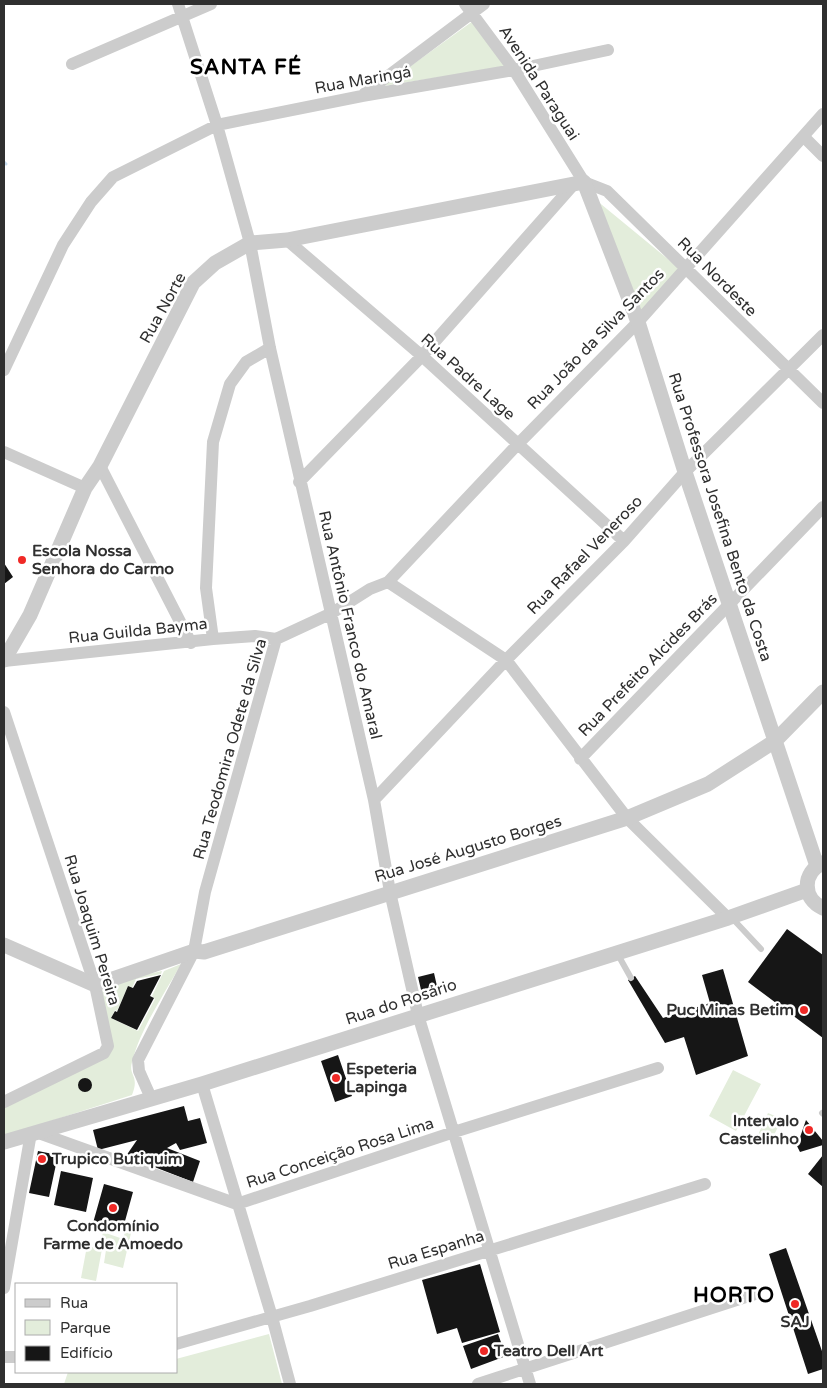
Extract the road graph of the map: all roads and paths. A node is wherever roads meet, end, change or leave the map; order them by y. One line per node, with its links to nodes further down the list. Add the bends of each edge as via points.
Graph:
1 (178, 4): 5 (street, Rua Antônio Franco do Amaral)
2 (211, 4): 5 (street)
3 (484, 4): 4 (street)
4 (468, 8): 8 (street, Avenida Paraguai); 9 (street)
5 (182, 17): 7 (street); 11 (street, Rua Antônio Franco do Amaral)
6 (608, 50): 8 (street, Rua Maringá)
7 (72, 64)
8 (514, 70): 9 (street, Rua Maringá); 14 (street, Avenida Paraguai)
9 (362, 96): 11 (street, Rua Maringá)
10 (823, 114): 12 (street, Rua João da Silva Santos)
11 (217, 125): 16 (street, Rua Antônio Franco do Amaral); 22 (street, Rua Maringá, via 113,177 91,202 63,245)
12 (804, 137): 13 (street); 17 (street, Rua João da Silva Santos)
13 (823, 156)
14 (579, 183): 15 (street, Rua Norte); 17 (street, Rua Nordeste, via 607,191); 18 (street, Rua Professora Josefina Bento da Costa); 21 (street)
15 (287, 240): 16 (street, Rua Norte); 21 (street, Rua Padre Lage)
16 (250, 243): 20 (street, Rua Antônio Franco do Amaral); 27 (street, Rua Norte, via 216,263 193,283)
17 (685, 269): 18 (street, Rua João da Silva Santos); 23 (street, Rua Nordeste)
18 (638, 322): 25 (street, Rua João da Silva Santos); 28 (street, Rua Professora Josefina Bento da Costa)
19 (823, 335): 23 (street, Rua Rafael Veneroso)
20 (270, 348): 29 (street, Rua Antônio Franco do Amaral); 36 (street, via 246,362 230,384 213,442 206,588)
21 (422, 356): 25 (street, Rua Padre Lage); 29 (street)
22 (4, 370)
23 (788, 370): 24 (street, Rua Nordeste); 28 (street, Rua Rafael Veneroso)
24 (823, 403)
25 (518, 444): 32 (street, Rua Padre Lage); 33 (street, Rua João da Silva Santos)
26 (4, 452): 30 (street)
27 (100, 466): 30 (street, Rua Norte); 38 (street)
28 (685, 472): 32 (street, Rua Rafael Veneroso); 34 (street, Rua Professora Josefina Bento da Costa)
29 (299, 482): 35 (street, Rua Antônio Franco do Amaral)
30 (85, 488): 40 (street, Rua Norte, via 30,616)
31 (823, 507): 34 (street, Rua Prefeito Alcides Brás)
32 (624, 541): 39 (street, Rua Rafael Veneroso)
33 (388, 582): 35 (street, Rua Teodomira Odete da Silva, via 370,589); 39 (street)
34 (729, 604): 43 (street, Rua Professora Josefina Bento da Costa); 44 (street, Rua Prefeito Alcides Brás)
35 (332, 613): 37 (street, Rua Teodomira Odete da Silva); 45 (street, Rua Antônio Franco do Amaral)
36 (213, 639): 37 (street, Rua Guilda Bayma, via 255,636); 38 (street, Rua Guilda Bayma)
37 (276, 639): 54 (street, Rua Teodomira Odete da Silva, via 205,892)
38 (191, 643): 40 (street, Rua Guilda Bayma)
39 (506, 660): 44 (street); 45 (street, Rua Rafael Veneroso)
40 (4, 661)
41 (823, 692): 43 (street, Rua José Augusto Borges)
42 (4, 712): 57 (street, Rua Joaquim Pereira)
43 (775, 741): 46 (street, Rua José Augusto Borges, via 708,784); 47 (street, Rua Professora Josefina Bento da Costa)
44 (580, 758): 46 (street)
45 (374, 800): 49 (street, Rua Antônio Franco do Amaral)
46 (627, 818): 49 (street, Rua José Augusto Borges); 51 (street)
47 (820, 865): 48 (street, via 811,872)
48 (807, 890): 50 (street, via 810,899); 51 (street, Rua do Rosário)
49 (390, 892): 54 (street, Rua José Augusto Borges, via 204,952); 58 (street, Rua Antônio Franco do Amaral)
50 (823, 908)
51 (730, 918): 53 (lane); 55 (street, Rua do Rosário)
52 (4, 945): 57 (street)
53 (761, 949)
54 (194, 952): 57 (street, Rua José Augusto Borges); 61 (street, Rua Teodomira Odete da Silva, via 138,1060 139,1071)
55 (617, 953): 56 (lane); 58 (street, Rua do Rosário)
56 (632, 978)
57 (95, 985): 62 (street, Rua Joaquim Pereira, via 108,1040 104,1052)
58 (418, 1015): 60 (street, Rua do Rosário); 63 (street, Rua Antônio Franco do Amaral)
59 (658, 1068): 63 (street, Rua Conceição Rosa Lima)
60 (202, 1084): 61 (street, Rua do Rosário); 67 (street)
61 (151, 1098): 64 (street, Rua do Rosário)
62 (4, 1102)
63 (454, 1132): 67 (street, Rua Conceição Rosa Lima); 68 (street, Rua Antônio Franco do Amaral)
64 (34, 1133): 65 (street, Rua do Rosário); 67 (street, Rua Conceição Rosa Lima); 69 (street)
65 (4, 1142)
66 (705, 1184): 68 (street, Rua Espanha)
67 (237, 1204): 71 (street)
68 (490, 1251): 71 (street, Rua Espanha); 73 (street, Rua Antônio Franco do Amaral)
69 (4, 1288)
70 (755, 1294): 73 (street)
71 (272, 1317): 72 (street, Rua Espanha); 74 (street)
72 (178, 1343)
73 (525, 1369): 75 (street); 76 (street, Rua Antônio Franco do Amaral)
74 (290, 1384)
75 (478, 1384)
76 (530, 1384)

